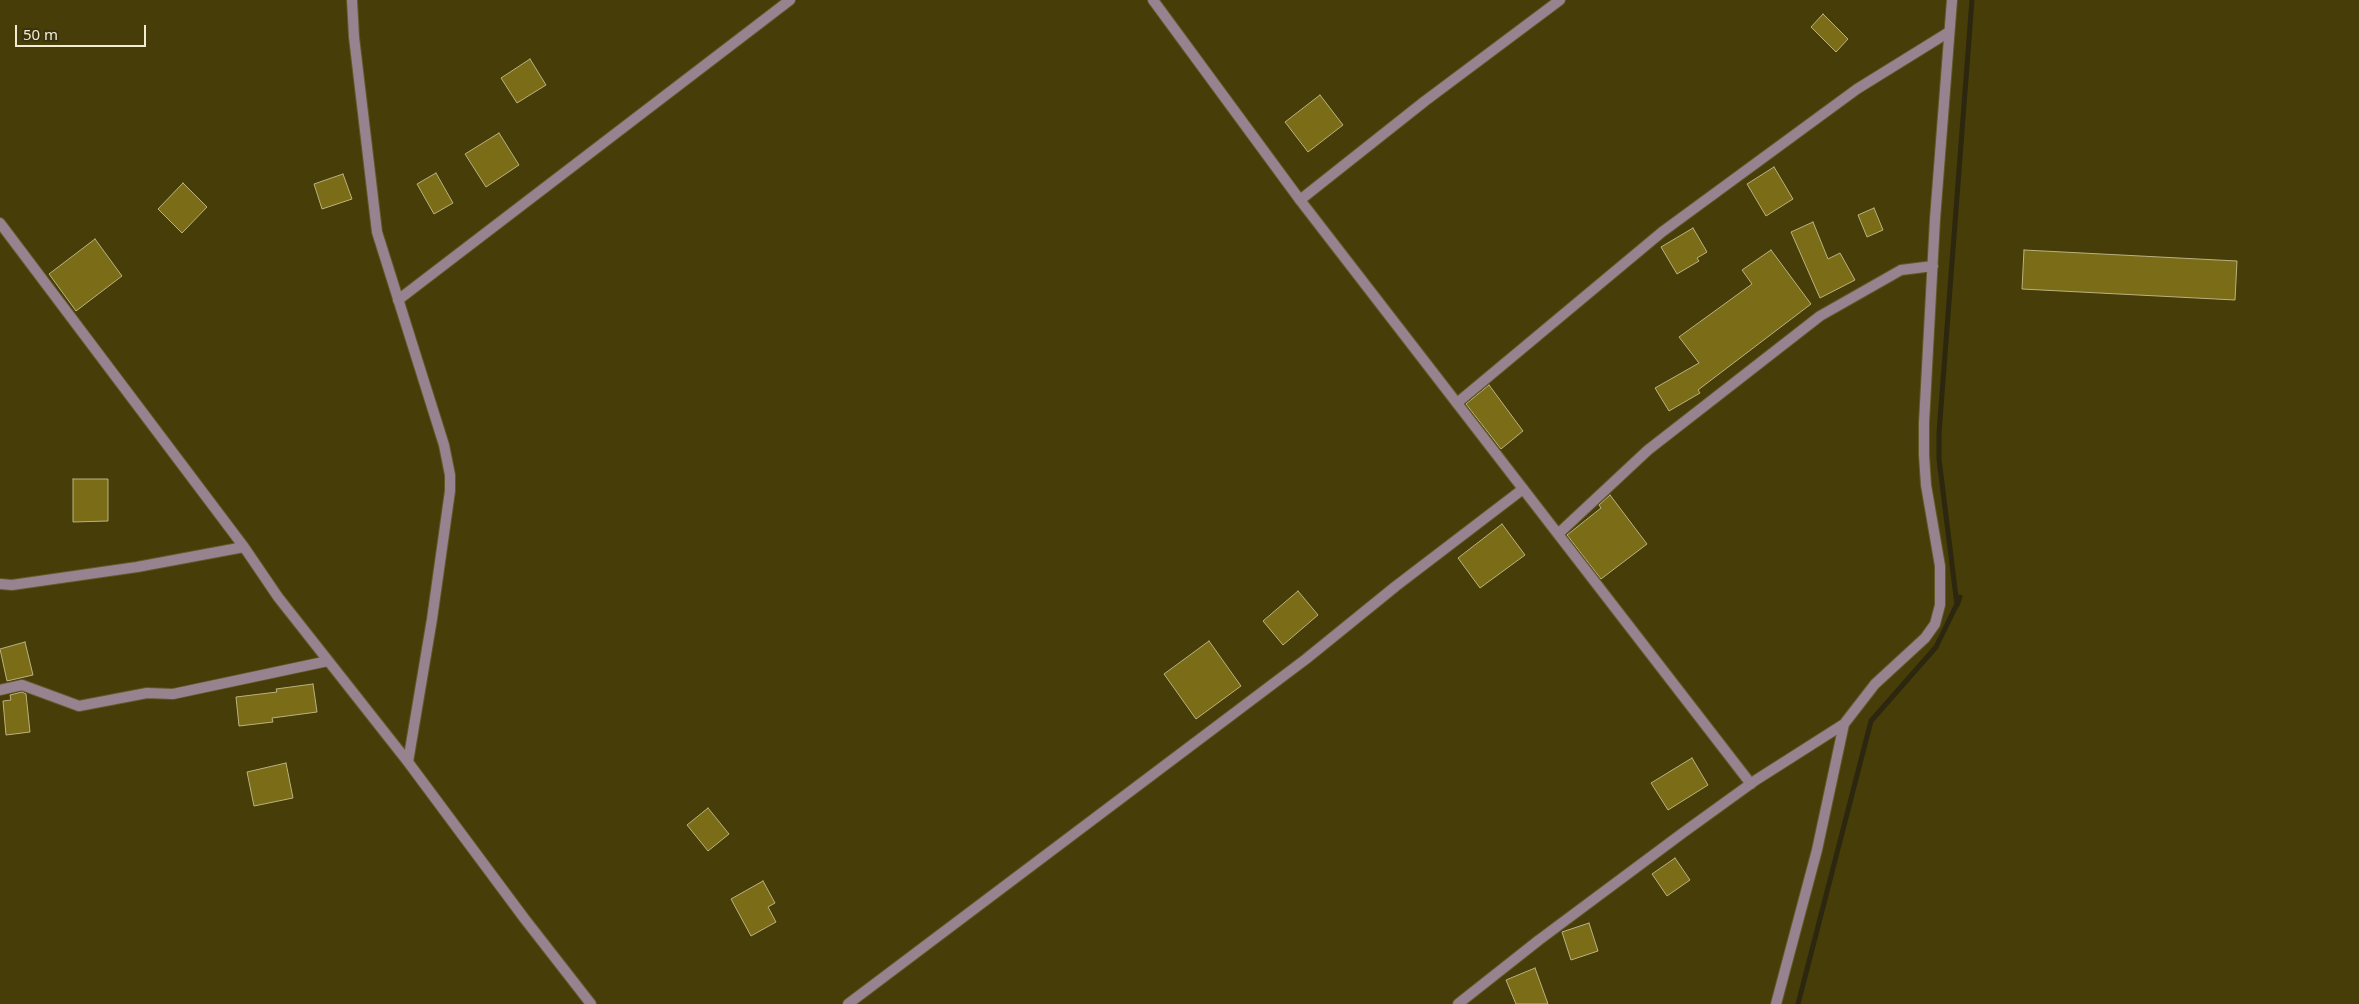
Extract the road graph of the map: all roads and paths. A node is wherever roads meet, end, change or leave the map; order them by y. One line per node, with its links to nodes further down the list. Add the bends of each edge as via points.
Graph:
1 (352, 0): 10 (street, via 374,220)
2 (790, 0): 10 (street)
3 (1153, 0): 7 (street)
4 (1560, 0): 7 (street, via 1425,100)
5 (1952, 0): 6 (street)
6 (1949, 32): 9 (street); 11 (street, via 1857,89 1662,232)
7 (1300, 200): 11 (street)
8 (0, 223): 14 (street)
9 (1933, 266): 13 (street, via 1901,270 1820,316 1648,450); 18 (street, via 1924,456 1940,566 1940,605 1935,624 1925,638 1875,684)
10 (398, 300): 19 (street, via 444,445 450,475 432,619)
11 (1457, 403): 12 (street)
12 (1523, 489): 13 (street); 22 (street, via 1306,659)
13 (1558, 534): 20 (street)
14 (244, 547): 15 (street, via 138,568); 16 (street)
15 (0, 584)
16 (328, 661): 17 (street, via 173,694 147,692 80,706 22,685); 19 (street)
17 (0, 690)
18 (1844, 724): 20 (street); 24 (street, via 1817,850)
19 (408, 762): 21 (street)
20 (1751, 784): 23 (street, via 1539,940)
21 (591, 1004)
22 (848, 1004)
23 (1458, 1004)
24 (1776, 1004)

